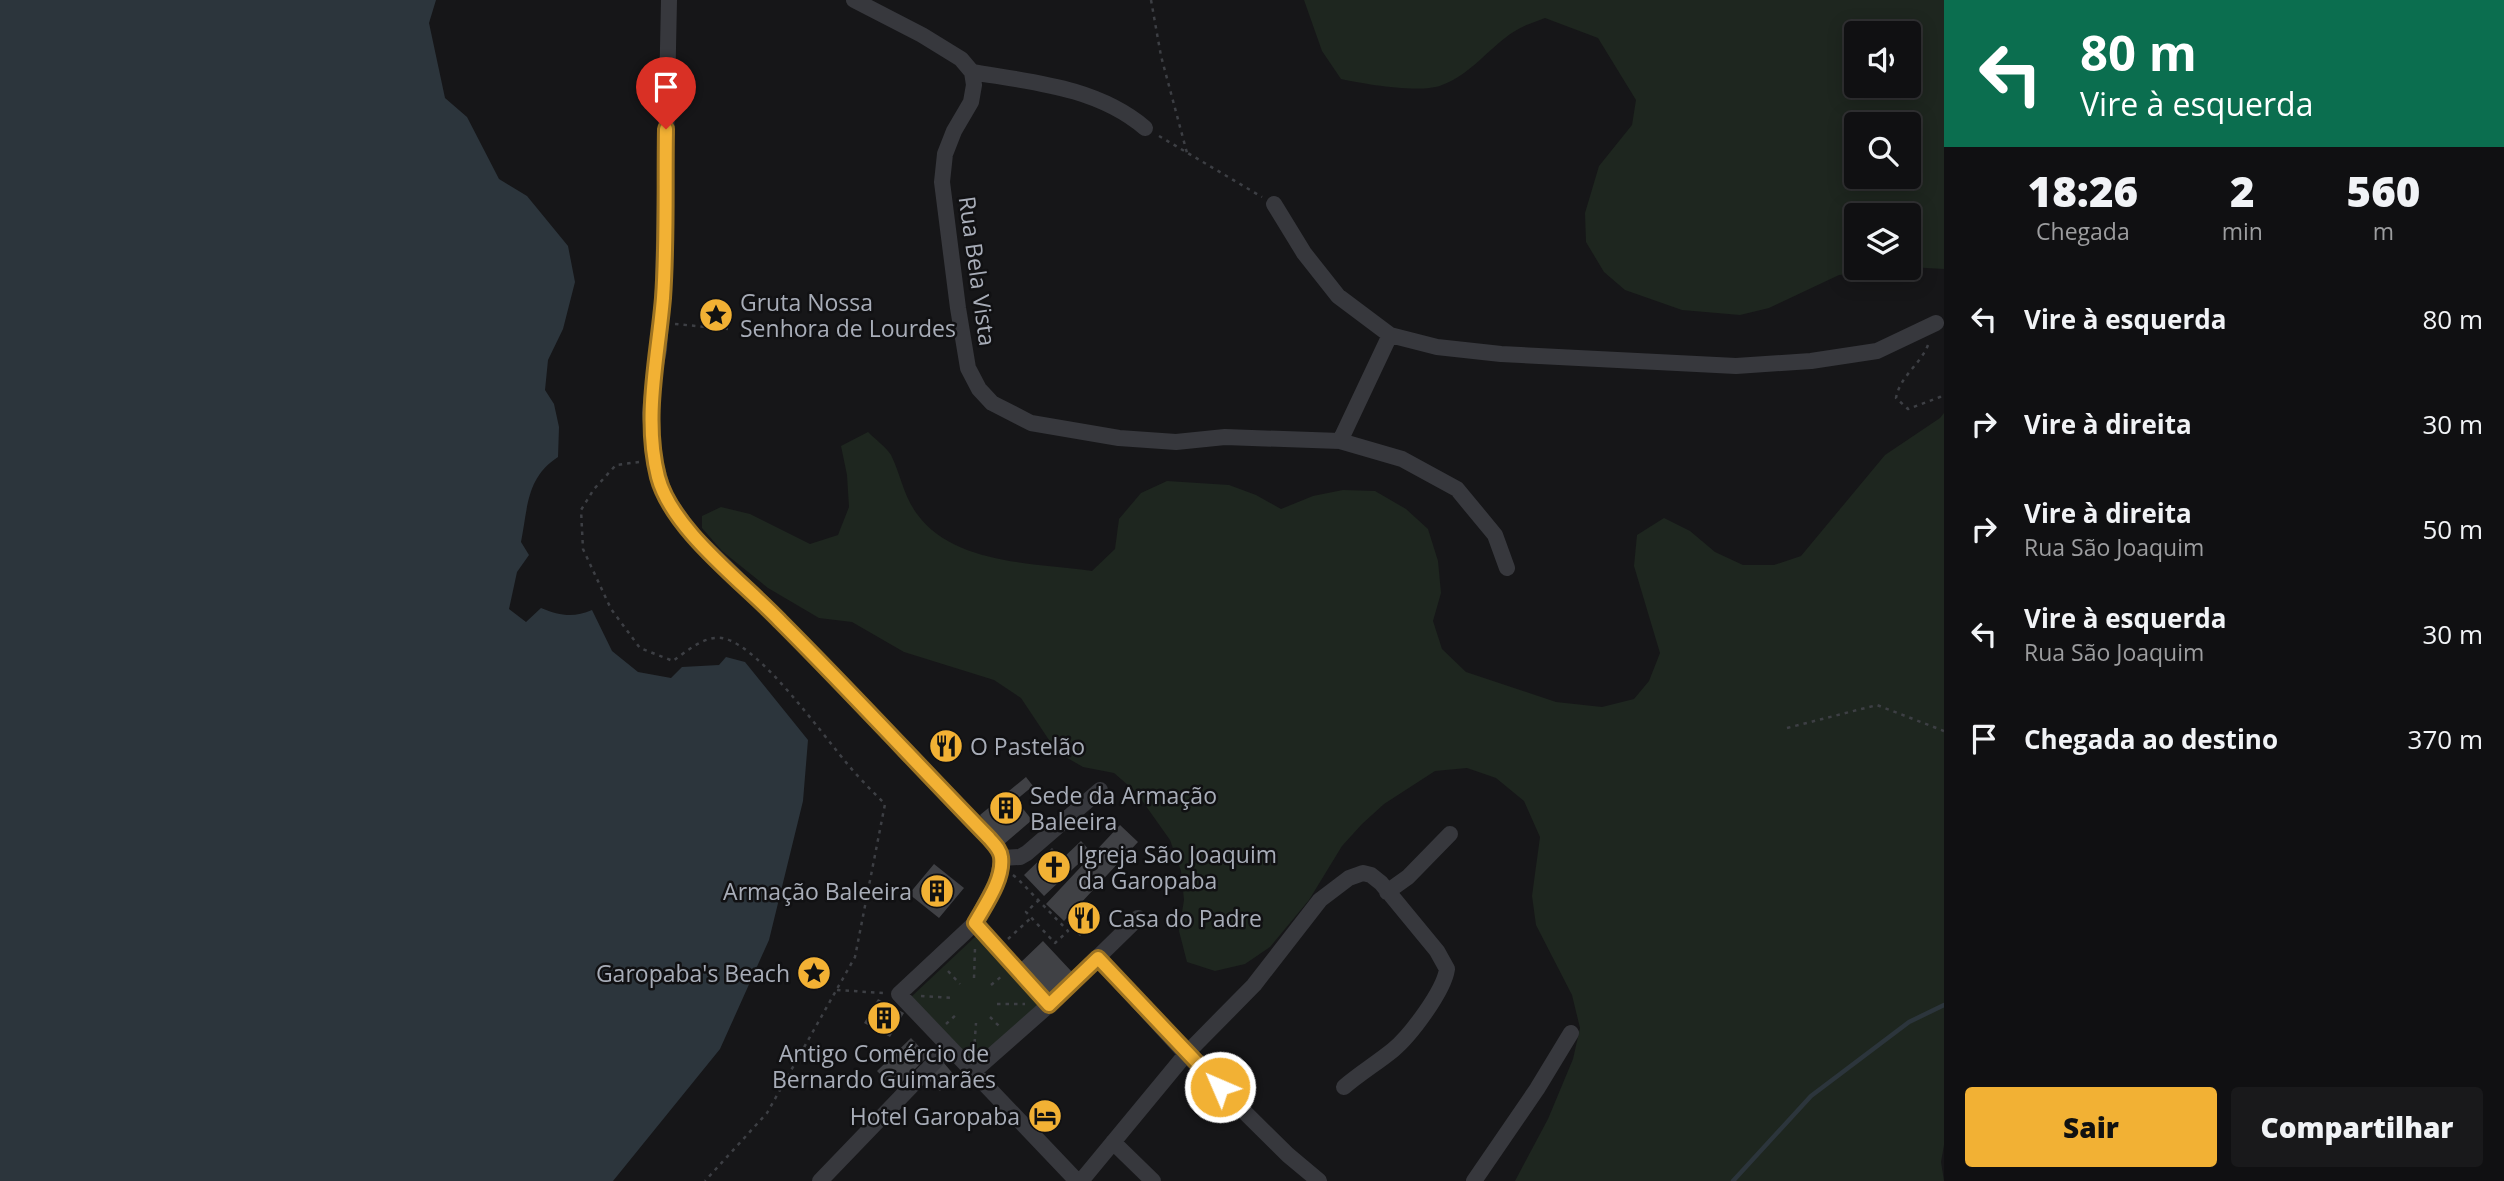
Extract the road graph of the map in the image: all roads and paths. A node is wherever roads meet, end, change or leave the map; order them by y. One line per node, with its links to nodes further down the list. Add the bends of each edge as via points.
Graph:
1 (668, 0): 8 (street)
2 (854, 0): 4 (street, via 961,59)
3 (1151, 0): 6 (path)
4 (972, 72): 5 (street, via 1093,97); 13 (street, Rua Bela Vista, via 971,102 945,153 942,182 968,368 992,403 1031,423 1119,438)
5 (1145, 128): 6 (path)
6 (1187, 153): 7 (path)
7 (1274, 204): 11 (street, via 1304,253 1339,296)
8 (661, 323): 10 (path); 14 (street, via 650,413)
9 (1936, 323): 11 (street, via 1877,351 1736,366 1501,354 1437,347); 12 (path, via 1925,353 1898,386 1896,398 1908,409)
10 (728, 329)
11 (1390, 335): 13 (street)
12 (1944, 394)
13 (1340, 441): 15 (street, Rua Bela Vista, via 1402,459 1457,489 1495,535)
14 (654, 459): 20 (street, via 665,496 691,533 980,828); 32 (path, via 616,465 581,510 583,549 611,610 640,648 673,661 703,640 725,638 744,650 769,670 885,804 855,957)
15 (1507, 568)
16 (1787, 728): 17 (path, via 1877,705)
17 (1944, 731)
18 (1100, 790): 20 (street, via 1027,853)
19 (1450, 834): 22 (street)
20 (1002, 859): 26 (street, via 997,881)
21 (1018, 878): 23 (path)
22 (1387, 892): 40 (street, via 1363,873 1335,887 1236,1005); 42 (street, via 1437,951 1447,969 1446,979 1395,1048)
23 (1039, 900): 24 (path, via 1027,912); 24 (path, via 1068,931 1055,943)
24 (1032, 917): 27 (path)
25 (1138, 918): 28 (street)
26 (975, 923): 27 (street); 29 (street); 30 (path)
27 (998, 949): 36 (street)
28 (1098, 958): 36 (street); 40 (street)
29 (937, 959): 31 (path); 33 (street)
30 (974, 978)
31 (960, 984)
32 (836, 990): 33 (path); 44 (path, via 767,1113)
33 (899, 994): 34 (path); 39 (street)
34 (953, 998)
35 (997, 1004): 36 (path)
36 (1049, 1005): 41 (street)
37 (976, 1023): 41 (path)
38 (1571, 1033): 49 (street)
39 (949, 1047): 41 (street); 45 (street)
40 (1186, 1054): 43 (street); 48 (street)
41 (973, 1072): 46 (street)
42 (1344, 1087)
43 (1113, 1142): 46 (street); 47 (street)
44 (705, 1181)
45 (820, 1181)
46 (1079, 1181)
47 (1153, 1181)
48 (1320, 1181)
49 (1474, 1181)

